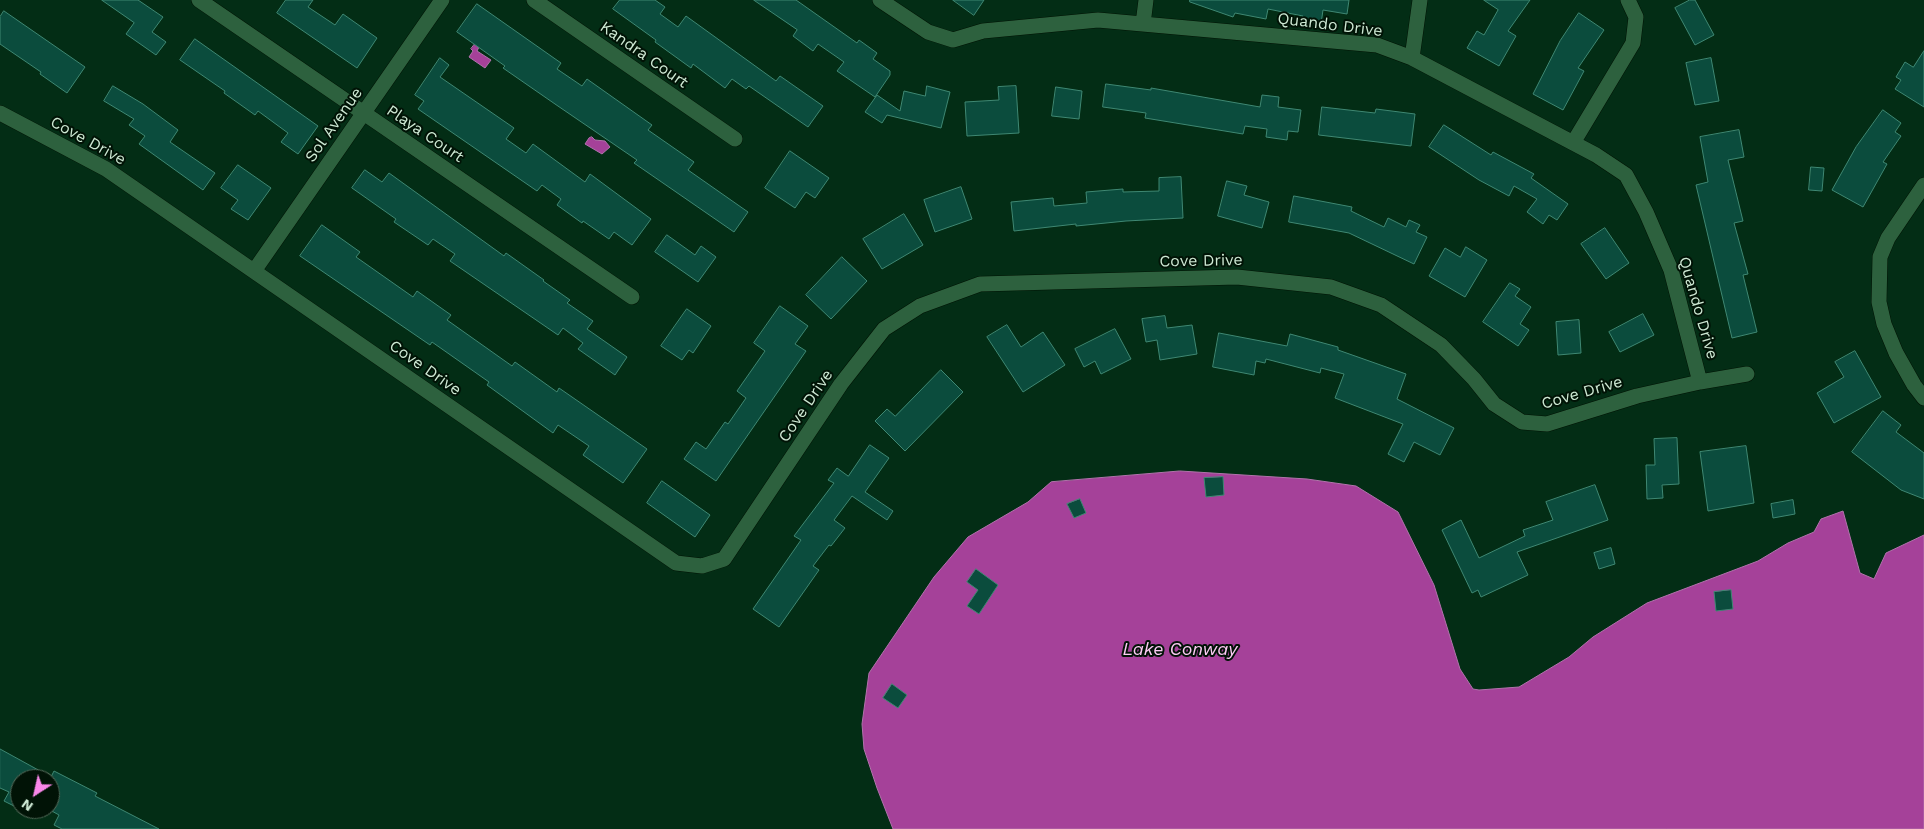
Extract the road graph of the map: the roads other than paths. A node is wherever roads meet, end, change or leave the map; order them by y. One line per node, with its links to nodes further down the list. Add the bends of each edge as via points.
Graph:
1 (199, 0): 11 (street, Playa Court)
2 (442, 0): 11 (street, Sol Avenue)
3 (534, 0): 12 (street, Kandra Court)
4 (880, 0): 8 (street, Quando Drive, via 928,32 953,40 983,31 1098,20)
5 (1146, 0): 8 (street)
6 (1420, 0): 9 (street)
7 (1628, 0): 13 (street, via 1636,17 1633,43)
8 (1143, 24): 9 (street, Quando Drive, via 1377,45)
9 (1412, 58): 13 (street, Quando Drive)
10 (0, 113): 15 (street, Cove Drive, via 106,169)
11 (364, 113): 15 (street, Sol Avenue); 16 (street, Playa Court)
12 (735, 139)
13 (1573, 143): 18 (street, Quando Drive, via 1626,175 1646,212 1671,270)
14 (1924, 185): 19 (street, via 1888,238 1880,257 1879,302 1896,353)
15 (254, 271): 18 (street, Cove Drive, via 676,563 702,566 724,560 841,384 884,329 920,306 980,284 1237,277 1331,287 1381,305 1441,345 1494,404 1522,422 1547,424 1637,396)
16 (632, 297)
17 (1747, 374): 18 (street, Cove Drive)
18 (1700, 382)
19 (1924, 398)

